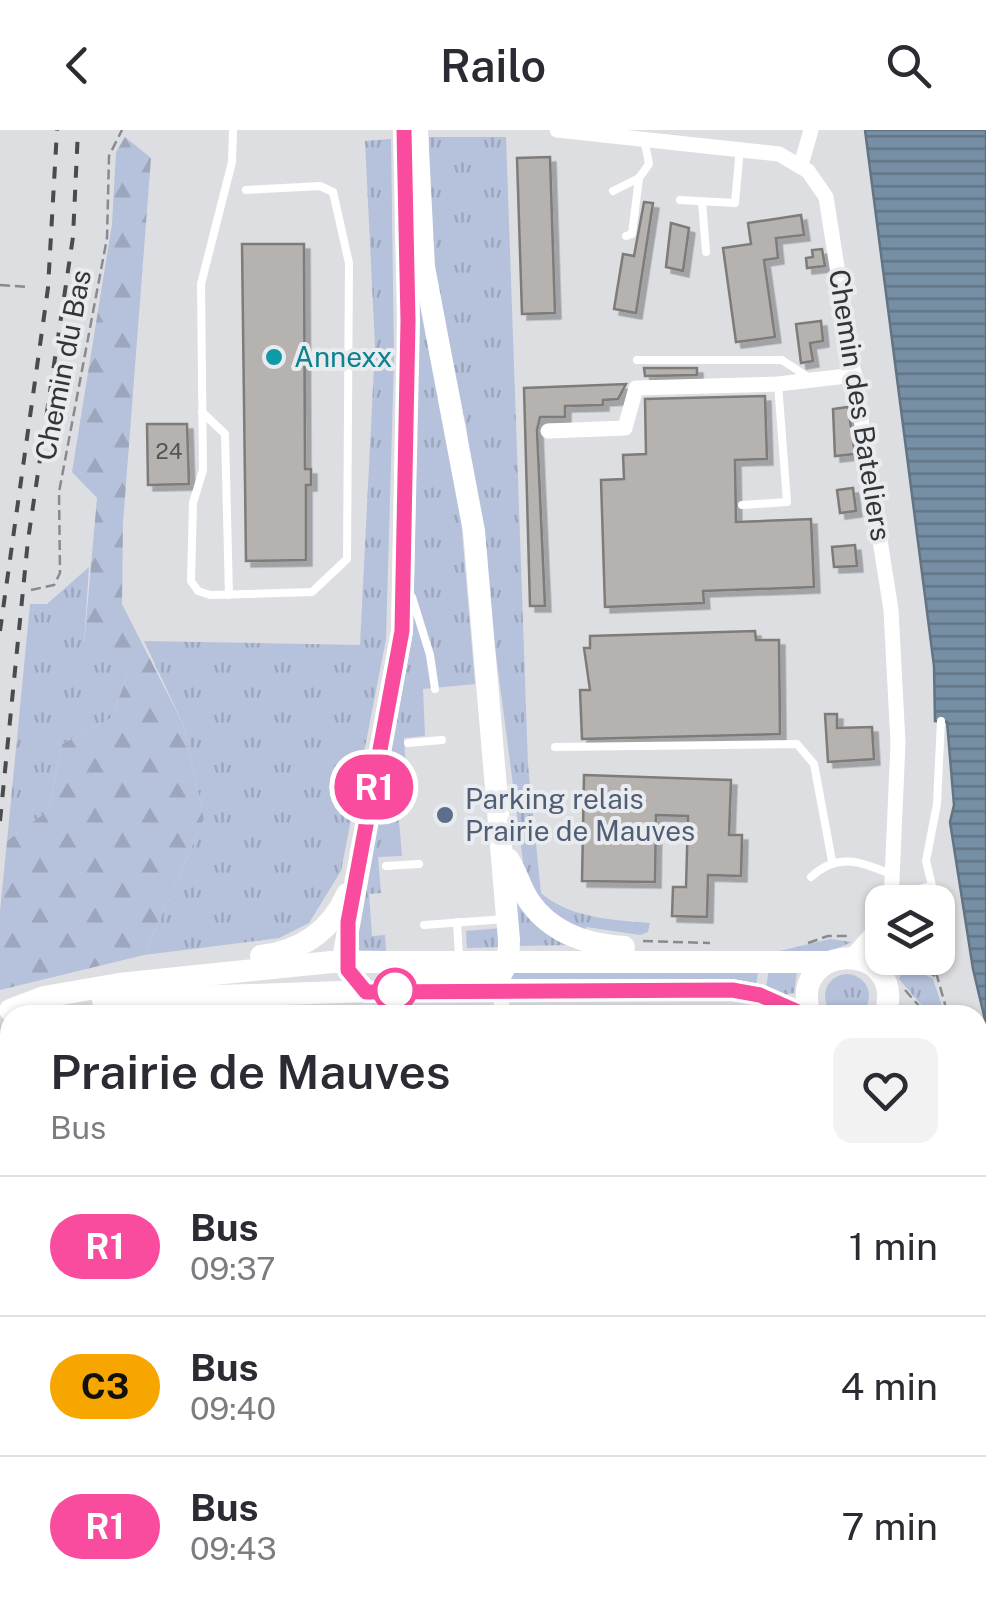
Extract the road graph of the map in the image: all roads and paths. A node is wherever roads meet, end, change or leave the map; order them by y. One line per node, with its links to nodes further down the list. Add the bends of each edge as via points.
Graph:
1 (122, 130): 29 (path, Chemin du Bas, via 108,156 100,287 59,492 60,573 54,585)
2 (233, 130): 25 (lane, via 232,162 201,284)
3 (404, 130): 10 (main road)
4 (417, 130): 10 (main road)
5 (558, 130): 7 (street)
6 (811, 130): 11 (street)
7 (613, 132): 8 (street)
8 (644, 138): 9 (street); 12 (lane, via 649,164)
9 (740, 148): 11 (street); 16 (lane, via 737,200)
10 (411, 155): 28 (main road); 36 (main road, via 424,267 474,531)
11 (801, 165): 22 (street, Chemin des Bateliers, via 826,197)
12 (639, 178): 14 (lane); 17 (lane, via 632,234)
13 (246, 190): 30 (lane, via 320,186 338,203 349,263 347,559 312,592)
14 (613, 191)
15 (680, 200): 16 (lane)
16 (702, 202): 18 (lane)
17 (626, 236)
18 (706, 252)
19 (0, 284): 20 (path)
20 (29, 288)
21 (637, 360): 23 (lane, via 782,360)
22 (855, 375): 23 (street); 42 (street, Chemin des Bateliers, via 891,610)
23 (815, 381): 24 (street)
24 (778, 384): 26 (street, via 636,388 625,428); 27 (lane, via 787,502)
25 (202, 412): 30 (lane, via 225,434); 30 (lane, via 191,581 210,596)
26 (548, 432)
27 (742, 505)
28 (406, 558): 31 (lane); 40 (main road, via 396,677)
29 (31, 590)
30 (229, 595)
31 (435, 689)
32 (941, 721): 44 (lane, via 926,860)
33 (442, 740): 34 (lane)
34 (408, 743)
35 (555, 746): 37 (lane, via 797,744 814,764)
36 (504, 852): 45 (main road); 53 (main road, via 528,900 550,922 584,943 654,949)
37 (832, 861): 41 (lane); 42 (lane)
38 (419, 864): 39 (lane)
39 (386, 866)
40 (357, 867): 56 (main road); 61 (main road, via 339,911 306,943 269,955 154,968)
41 (810, 876)
42 (895, 876): 43 (street, Chemin des Bateliers)
43 (894, 885)
44 (930, 885)
45 (508, 918): 46 (lane); 55 (main road)
46 (457, 922): 47 (lane); 54 (lane)
47 (424, 924)
48 (865, 938): 52 (street)
49 (634, 940): 50 (path)
50 (718, 943)
51 (801, 945): 52 (path, via 841,934)
52 (849, 954): 53 (main road); 57 (main road); 71 (main road, via 809,983)
53 (670, 959): 55 (main road)
54 (459, 961): 55 (main road); 56 (main road)
55 (508, 961): 63 (main road, via 500,978 487,982 412,983)
56 (345, 962): 58 (main road); 63 (main road)
57 (865, 963)
58 (292, 965): 61 (main road); 65 (main road)
59 (880, 975): 64 (main road)
60 (936, 976): 72 (path)
61 (118, 984): 66 (main road)
62 (502, 990): 63 (main road); 69 (street); 70 (main road, via 732,990)
63 (380, 997): 65 (main road); 68 (path)
64 (892, 999)
65 (277, 1004): 67 (main road)
66 (22, 1005)
67 (51, 1005)
68 (437, 1005)
69 (502, 1005)
70 (784, 1005)
71 (808, 1005)
72 (945, 1005)

